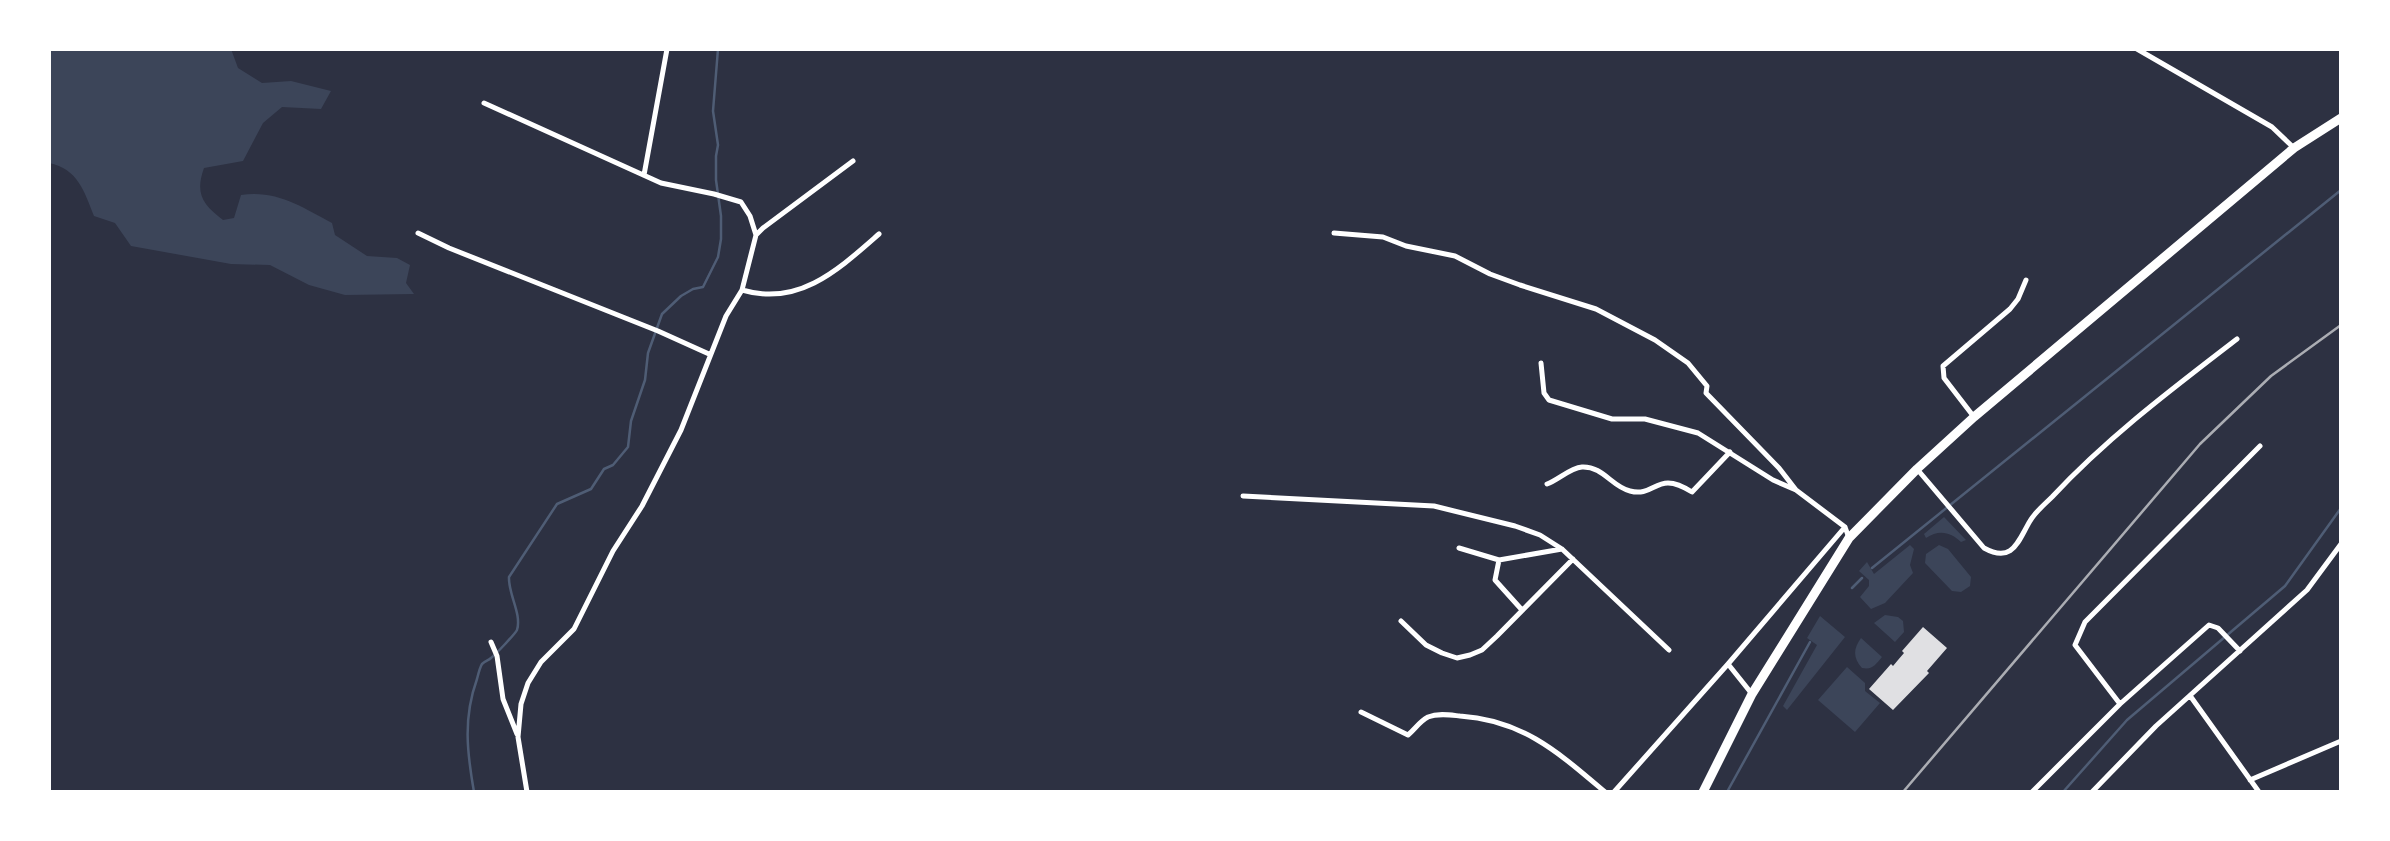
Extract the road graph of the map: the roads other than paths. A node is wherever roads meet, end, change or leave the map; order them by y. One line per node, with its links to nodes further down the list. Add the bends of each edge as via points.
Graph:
1 (667, 49): 7 (street)
2 (2137, 49): 5 (street, via 2272,127)
3 (484, 103): 7 (street)
4 (2341, 118): 5 (main road)
5 (2294, 148): 17 (main road)
6 (853, 161): 11 (street)
7 (644, 175): 11 (street, via 741,202)
8 (418, 233): 15 (street)
9 (1334, 233): 22 (street, via 1383,237 1455,256 1490,274 1596,309 1654,341 1688,363 1707,386 1706,393)
10 (879, 234): 13 (street, via 836,270 801,290 781,295)
11 (756, 235): 13 (street)
12 (2026, 280): 17 (street, via 2010,309 1943,366 1944,378)
13 (742, 290): 15 (street)
14 (2237, 339): 20 (street, via 2090,457 2031,519 2012,550 2003,554 1984,548)
15 (709, 354): 41 (street, via 681,430 642,506 613,551 574,629 541,662 528,683)
16 (1541, 363): 19 (street, via 1549,400 1612,419 1645,419 1698,433)
17 (1974, 417): 20 (main road)
18 (2260, 446): 39 (street, via 2085,622 2075,645)
19 (1730, 452): 21 (street, via 1692,492 1669,482 1634,493 1586,467 1577,467); 22 (street)
20 (1917, 469): 25 (main road)
21 (1548, 484)
22 (1796, 490): 24 (street)
23 (1243, 496): 28 (street, via 1434,506 1515,526)
24 (1845, 527): 25 (street); 36 (street)
25 (1849, 538): 37 (main road)
26 (2341, 544): 35 (street, via 2306,590)
27 (1459, 548): 29 (street)
28 (1562, 549): 29 (street); 30 (street)
29 (1499, 559): 31 (street, via 1495,580)
30 (1573, 559): 31 (street); 34 (street)
31 (1522, 610): 32 (street, via 1482,650 1457,658 1426,645)
32 (1401, 621)
33 (491, 642): 41 (street, via 503,699)
34 (1669, 650)
35 (2240, 651): 38 (street); 39 (street, via 2209,625)
36 (1728, 664): 37 (street); 46 (street)
37 (1752, 694): 47 (main road)
38 (2191, 697): 43 (street); 49 (street)
39 (2120, 704): 48 (street)
40 (1362, 712): 45 (street, via 1408,735 1429,717 1440,715 1478,717 1522,730 1563,756)
41 (518, 737): 44 (street)
42 (2341, 741): 43 (street)
43 (2249, 780): 50 (street)
44 (527, 792)
45 (1605, 792)
46 (1614, 792)
47 (1703, 792)
48 (2032, 792)
49 (2092, 792)
50 (2259, 792)

